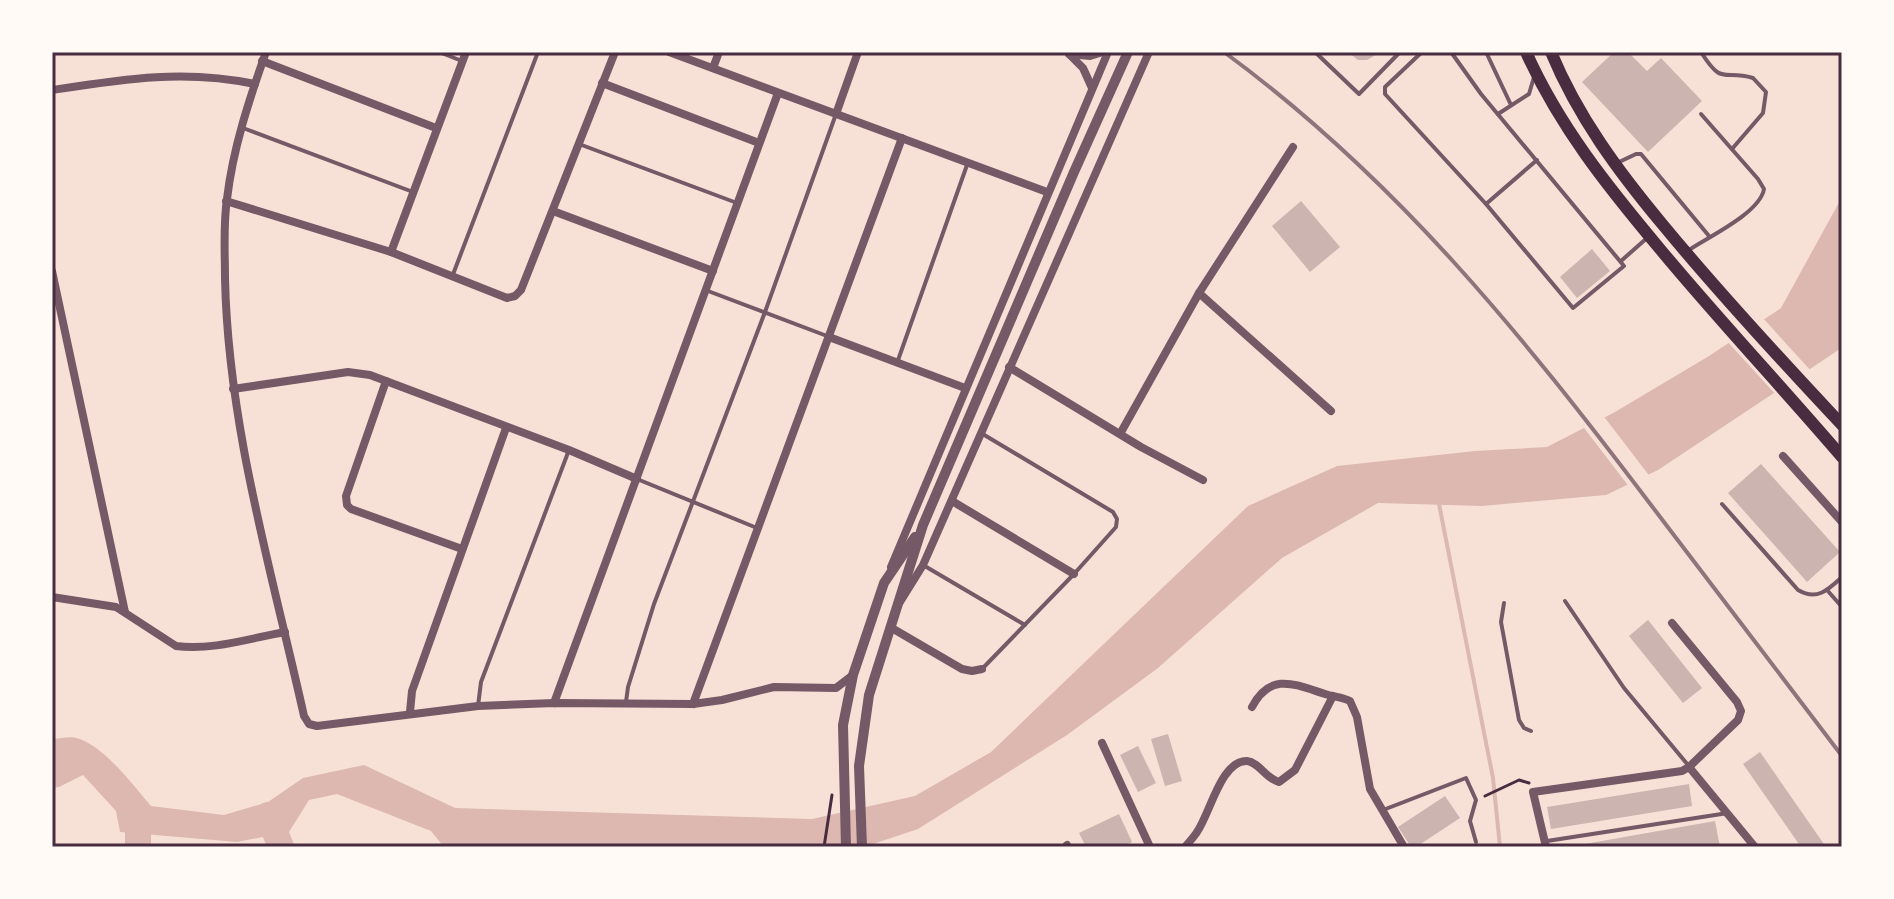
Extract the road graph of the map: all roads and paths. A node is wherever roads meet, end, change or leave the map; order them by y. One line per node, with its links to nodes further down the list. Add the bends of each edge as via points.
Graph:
1 (439, 52): 19 (lane)
2 (538, 52): 55 (lane)
3 (615, 52): 23 (street)
4 (669, 52): 21 (street)
5 (719, 52): 21 (street)
6 (858, 52): 29 (street)
7 (1105, 52): 18 (street); 25 (street)
8 (1128, 52): 79 (street)
9 (1149, 52): 61 (street)
10 (1315, 52): 11 (lane, via 1359,94)
11 (1400, 52)
12 (1422, 52): 46 (lane, via 1385,87 1385,94)
13 (1451, 52): 30 (lane)
14 (1486, 52): 28 (lane)
15 (1526, 52): 22 (main road)
16 (1551, 52): 41 (main road, via 1576,107)
17 (1701, 52): 38 (lane, via 1717,73 1753,78 1766,92 1763,113)
18 (1067, 53): 25 (street, via 1083,68)
19 (464, 56): 33 (street)
20 (264, 57): 24 (street); 33 (street)
21 (713, 68): 27 (street)
22 (1535, 73): 28 (lane, via 1529,94); 48 (main road, via 1580,150)
23 (602, 83): 35 (street); 36 (street)
24 (255, 84): 26 (street, via 176,74); 32 (street)
25 (1092, 88): 43 (street)
26 (52, 90)
27 (778, 93): 29 (street); 35 (street)
28 (1511, 105): 30 (lane)
29 (836, 114): 34 (street); 58 (lane)
30 (1498, 114): 39 (lane)
31 (1701, 114): 38 (lane)
32 (240, 127): 42 (lane); 44 (street)
33 (436, 128): 42 (street)
34 (902, 138): 40 (street); 59 (street)
35 (759, 143): 45 (street)
36 (578, 144): 45 (lane); 47 (street)
37 (1293, 147): 57 (street)
38 (1732, 149): 49 (lane, via 1762,185 1763,195)
39 (1537, 160): 46 (lane); 52 (lane)
40 (968, 163): 43 (street); 60 (lane)
41 (1615, 165): 49 (lane, via 1636,154 1644,156); 51 (main road)
42 (413, 192): 50 (street)
43 (1047, 192): 63 (street)
44 (226, 201): 50 (street); 64 (street)
45 (737, 203): 54 (street)
46 (1486, 204): 52 (lane, via 1573,308 1624,266)
47 (553, 211): 54 (street); 55 (street, via 515,296 507,298)
48 (1649, 236): 52 (lane); 72 (main road)
49 (1709, 236): 51 (lane)
50 (391, 252): 55 (street)
51 (1685, 253): 66 (main road)
52 (1620, 261)
53 (52, 271): 92 (street)
54 (713, 271): 56 (street)
55 (452, 277)
56 (705, 290): 58 (lane); 73 (street)
57 (1199, 293): 65 (street); 69 (street)
58 (765, 312): 59 (lane); 75 (lane)
59 (829, 337): 60 (street); 80 (street)
60 (897, 363): 63 (street)
61 (1009, 367): 68 (street); 69 (street)
62 (386, 381): 64 (street, via 348,372); 67 (street); 81 (street, via 347,505)
63 (965, 388): 85 (street)
64 (233, 389): 96 (street)
65 (1331, 411)
66 (1842, 425)
67 (506, 428): 70 (street); 81 (street)
68 (981, 433): 76 (street); 83 (lane, via 1113,512 1116,527)
69 (1120, 434): 74 (street)
70 (569, 450): 73 (street); 103 (lane, via 481,682)
71 (1783, 456): 78 (street)
72 (1842, 457)
73 (637, 479): 75 (lane); 100 (street)
74 (1203, 480)
75 (693, 501): 80 (lane); 102 (lane, via 654,604)
76 (952, 501): 82 (street); 83 (street)
77 (1722, 504): 86 (lane, via 1798,590 1817,596)
78 (1842, 522)
79 (923, 525): 85 (street); 90 (street)
80 (757, 528): 101 (street)
81 (462, 549): 105 (street, via 412,691)
82 (923, 565): 90 (street); 94 (lane)
83 (1074, 574): 94 (lane)
84 (1842, 577): 86 (lane)
85 (884, 583): 98 (street)
86 (1827, 590): 91 (lane)
87 (52, 597): 92 (street)
88 (1565, 601): 108 (lane, via 1624,688)
89 (1504, 603): 106 (lane, via 1501,622 1519,720)
90 (897, 606): 95 (street)
91 (1842, 607)
92 (125, 612): 96 (street, via 167,642 187,648)
93 (1672, 623): 108 (street, via 1741,711)
94 (1025, 625): 97 (lane)
95 (890, 627): 97 (street, via 962,669); 119 (street, via 869,695 859,766)
96 (285, 632): 105 (street, via 309,724)
97 (982, 669)
98 (853, 675): 101 (street, via 836,688 774,687); 118 (street, via 843,725)
99 (1333, 696): 104 (street, via 1278,683 1258,695); 112 (street, via 1354,705 1366,775); 121 (street, via 1295,770 1279,782 1252,762 1233,765)
100 (554, 703): 102 (street); 103 (street)
101 (693, 704): 102 (street)
102 (626, 705)
103 (478, 706): 105 (street)
104 (1252, 707)
105 (410, 712)
106 (1531, 731)
107 (1102, 743): 120 (street)
108 (1689, 767): 113 (street); 116 (street, via 1533,792)
109 (1519, 780): 111 (path)
110 (833, 784): 117 (path)
111 (1483, 797)
112 (1381, 811): 115 (lane, via 1466,778 1476,800 1470,821); 122 (street)
113 (1729, 813): 114 (street); 116 (lane)
114 (1741, 828): 123 (street); 124 (street)
115 (1476, 842)
116 (1545, 844)
117 (824, 847)
118 (846, 847)
119 (862, 847)
120 (1150, 847)
121 (1185, 847)
122 (1404, 847)
123 (1745, 847)
124 (1755, 847)

